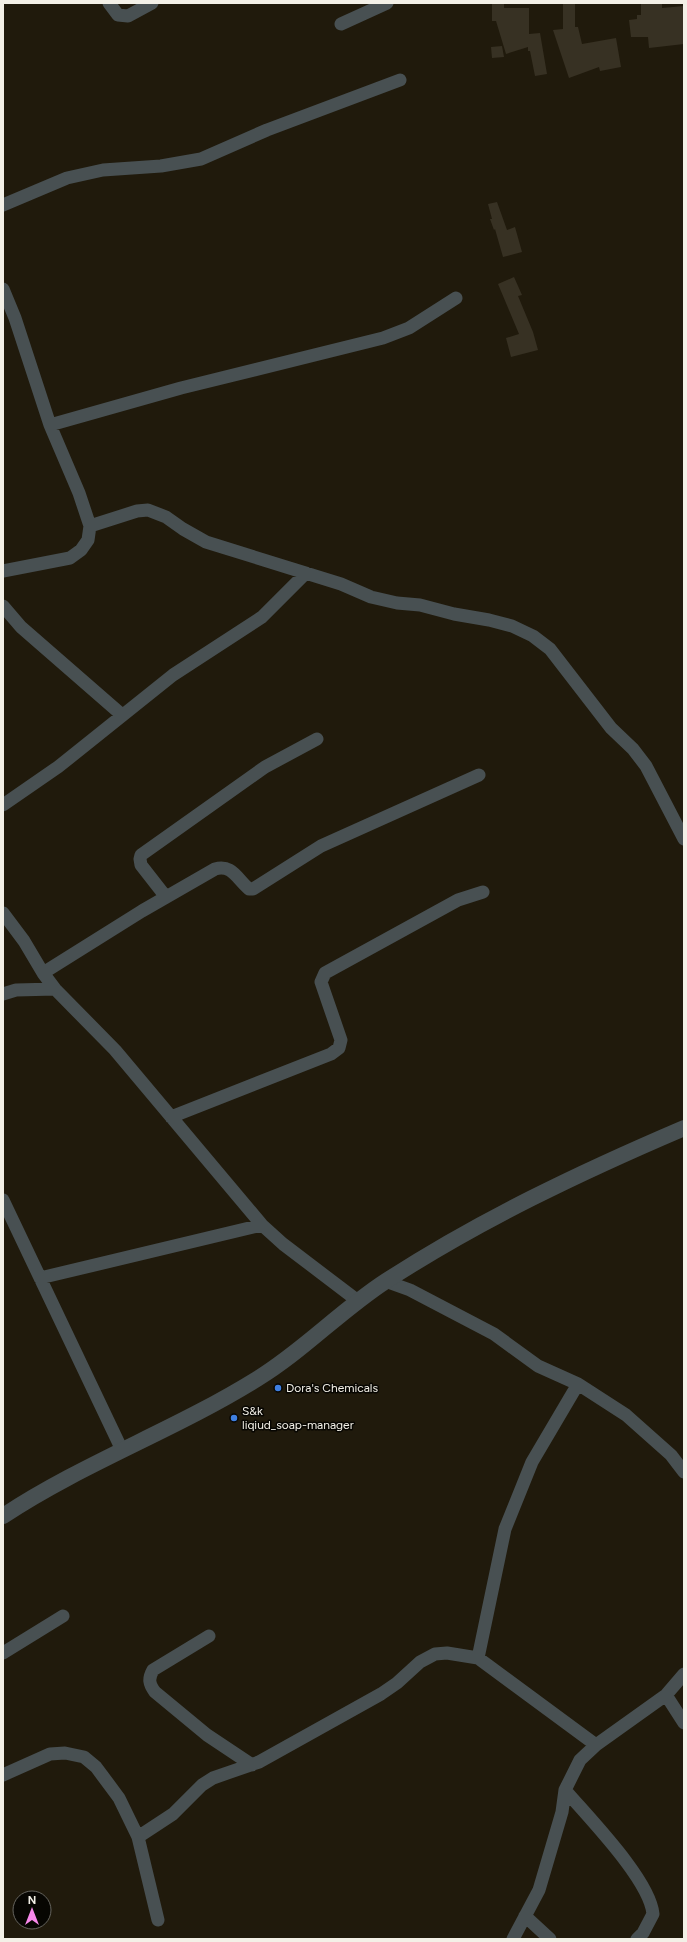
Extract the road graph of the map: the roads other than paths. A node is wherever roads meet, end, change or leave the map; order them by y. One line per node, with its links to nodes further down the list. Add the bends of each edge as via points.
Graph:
1 (109, 3): 2 (street, via 118,15 128,16)
2 (152, 3)
3 (387, 3): 4 (street)
4 (342, 24)
5 (400, 80): 6 (street, via 267,130 201,159 161,166 103,170 67,178)
6 (3, 205)
7 (3, 289): 9 (street)
8 (456, 298): 9 (street, via 409,328 383,338 181,388)
9 (50, 425): 10 (street)
10 (90, 526): 11 (street, via 88,540 81,550 70,558); 12 (street, via 148,510 166,517 206,542)
11 (3, 571)
12 (306, 573): 14 (street, via 262,617 173,675); 18 (street, via 342,584 371,597 489,620 512,626 533,636 550,649 611,728 634,749)
13 (3, 606): 14 (street, via 21,627)
14 (122, 715): 17 (street, via 58,767)
15 (317, 739): 20 (street, via 265,767 141,855 141,865)
16 (479, 775): 20 (street, via 321,846 253,889 249,889 228,868 223,867)
17 (3, 805)
18 (684, 839)
19 (483, 892): 25 (street, via 458,900 325,973 321,982 341,1040 339,1048 331,1054)
20 (166, 897): 22 (street)
21 (3, 913): 22 (street)
22 (43, 973): 23 (street)
23 (55, 989): 24 (street, via 16,990); 25 (street, via 115,1050)
24 (3, 994)
25 (171, 1116): 28 (street)
26 (684, 1128): 30 (street, via 549,1189 478,1226)
27 (3, 1200): 29 (street)
28 (262, 1225): 29 (street); 31 (street, via 282,1244)
29 (40, 1278): 33 (street)
30 (385, 1281): 31 (street); 32 (street, via 410,1290 494,1334 538,1366)
31 (358, 1301): 33 (street, via 286,1360 257,1380 219,1402)
32 (578, 1384): 34 (street, via 626,1415 671,1455); 39 (street, via 532,1462 506,1529)
33 (122, 1450): 35 (street)
34 (684, 1472)
35 (3, 1516)
36 (63, 1616): 38 (street)
37 (209, 1636): 44 (street, via 153,1670 149,1677 150,1685 154,1692 207,1735)
38 (3, 1653)
39 (478, 1658): 43 (street); 44 (street, via 447,1653 435,1654 420,1662 382,1694)
40 (684, 1674): 41 (street)
41 (666, 1694): 42 (street); 43 (street)
42 (684, 1724)
43 (596, 1745): 46 (street, via 580,1760)
44 (252, 1765): 47 (street, via 226,1772 208,1781 172,1814)
45 (3, 1775): 47 (street, via 50,1754 65,1753 84,1757 96,1767 119,1798)
46 (565, 1790): 48 (street, via 551,1854 539,1890); 52 (street, via 630,1866 649,1894 653,1914)
47 (138, 1837): 49 (street)
48 (525, 1916): 50 (street); 51 (street)
49 (158, 1920)
50 (513, 1939)
51 (550, 1939)
52 (637, 1939)

